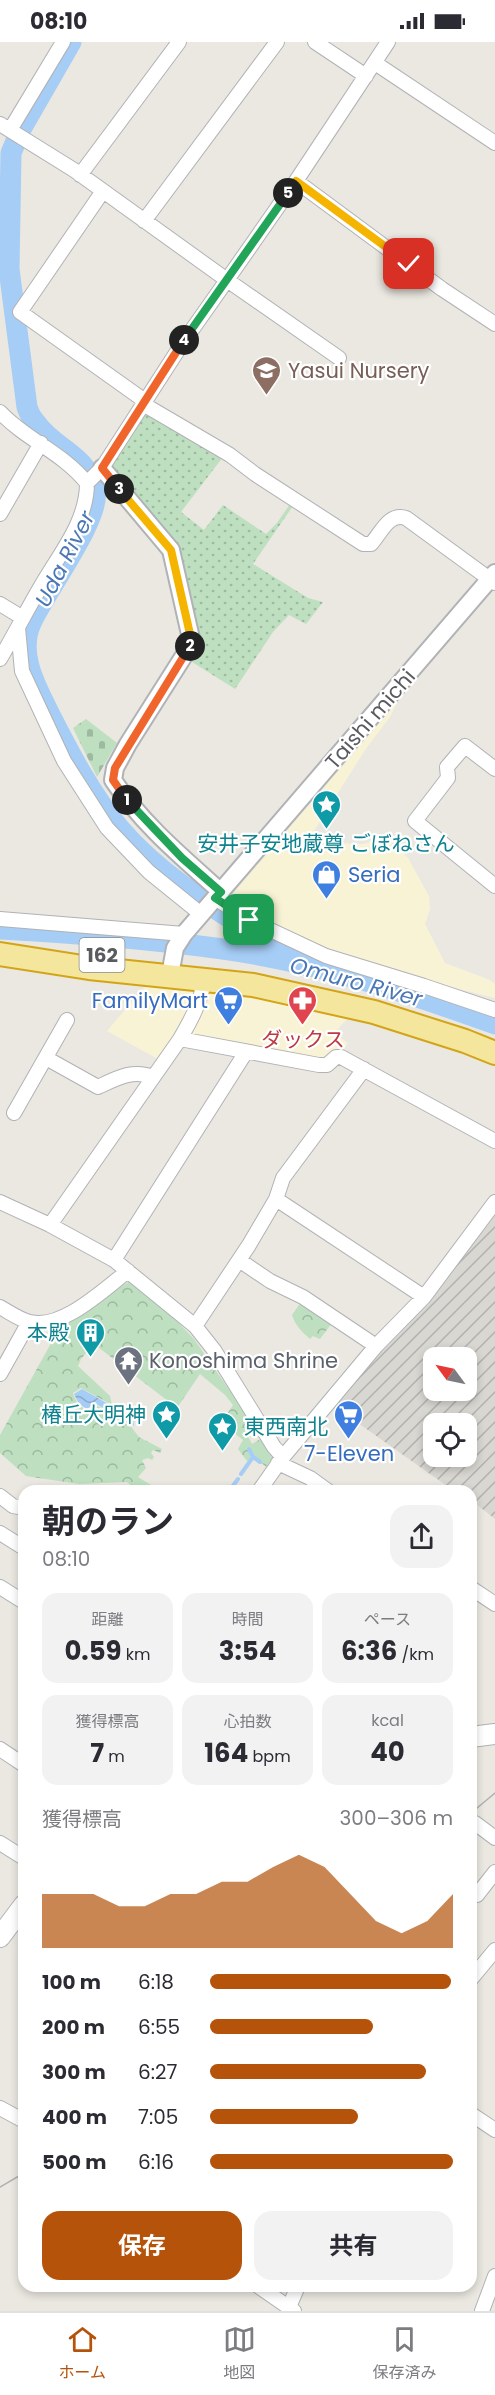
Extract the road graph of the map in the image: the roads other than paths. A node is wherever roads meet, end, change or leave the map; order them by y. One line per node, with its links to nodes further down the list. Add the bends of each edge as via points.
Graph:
1 (63, 42): 8 (street)
2 (178, 42): 10 (street)
3 (277, 42): 13 (street)
4 (315, 42): 7 (street)
5 (388, 42): 6 (street)
6 (375, 63): 7 (street); 9 (street)
7 (366, 76): 11 (street)
8 (11, 131): 10 (street)
9 (495, 143)
10 (80, 175): 12 (street)
11 (296, 181): 14 (street); 15 (street)
12 (103, 191): 13 (street); 17 (street, via 20,312)
13 (144, 221): 14 (street)
14 (227, 280): 16 (street); 17 (street)
15 (495, 324)
16 (339, 358)
17 (144, 403): 20 (street); 22 (street, via 230,454 363,544 371,544 392,518 399,516)
18 (0, 412): 19 (street)
19 (41, 442): 20 (street); 21 (street)
20 (95, 476): 24 (street, via 74,532); 28 (street, via 171,550 192,643 124,751 113,780 182,858)
21 (0, 514)
22 (493, 578): 28 (street, Taishi michi)
23 (0, 604): 24 (street)
24 (20, 623): 25 (street); 28 (street, via 22,670 64,761 107,828 149,872)
25 (0, 659)
26 (495, 769): 27 (street, via 465,746 447,766 448,778 415,821)
27 (495, 886)
28 (211, 903): 31 (street, Taishi michi); 36 (street, via 326,956)
29 (0, 919): 31 (street)
30 (0, 944): 33 (highway)
31 (176, 951): 33 (highway, 162); 35 (highway, 162); 39 (highway, 162, via 415,1015)
32 (0, 953): 33 (highway, 162)
33 (32, 956): 34 (highway)
34 (0, 964)
35 (204, 980): 38 (street, via 195,1012); 41 (highway, 162, via 253,985 374,1012)
36 (495, 1010)
37 (67, 1020): 42 (street)
38 (180, 1039): 40 (street); 44 (street)
39 (495, 1044)
40 (246, 1052): 43 (street, via 319,1065 327,1065 341,1056); 51 (street)
41 (495, 1053)
42 (46, 1058): 44 (street, via 98,1087 125,1075 142,1073); 45 (street)
43 (364, 1069): 46 (street); 47 (street, via 283,1178)
44 (153, 1077): 50 (street)
45 (14, 1113)
46 (495, 1141)
47 (276, 1200): 52 (street); 54 (street)
48 (0, 1202): 50 (street)
49 (495, 1202): 54 (street)
50 (50, 1225): 51 (street)
51 (114, 1260): 53 (street)
52 (239, 1260): 57 (street); 58 (street)
53 (128, 1271): 56 (street, via 62,1319 47,1324); 57 (street)
54 (424, 1297): 58 (street)
55 (0, 1307): 56 (street)
56 (29, 1322): 59 (street)
57 (195, 1326): 60 (street, via 214,1350)
58 (376, 1346): 60 (street)
59 (0, 1374)
60 (280, 1460): 61 (street); 62 (street)
61 (264, 1485)
62 (320, 1485)
63 (0, 1496): 64 (street)
64 (18, 1507)
65 (0, 1533): 66 (street)
66 (18, 1544)
67 (0, 1587): 69 (street)
68 (477, 1592): 70 (street)
69 (18, 1598)
70 (495, 1604)
71 (495, 1734): 72 (main road)
72 (477, 1736)
73 (0, 1749): 74 (street)
74 (18, 1761)
75 (477, 1824): 76 (street)
76 (495, 1838)
77 (0, 1843): 78 (street)
78 (18, 1854)
79 (495, 1872): 80 (street)
80 (477, 1895)
81 (18, 1913): 82 (main road)
82 (0, 1937)
83 (495, 1950): 84 (street)
84 (477, 1972)
85 (0, 2108): 86 (street)
86 (18, 2118)
87 (477, 2118): 88 (street)
88 (495, 2130)
89 (495, 2276): 93 (street)
90 (267, 2292): 92 (street)
91 (296, 2292): 92 (street)
92 (291, 2309)
93 (482, 2311)

